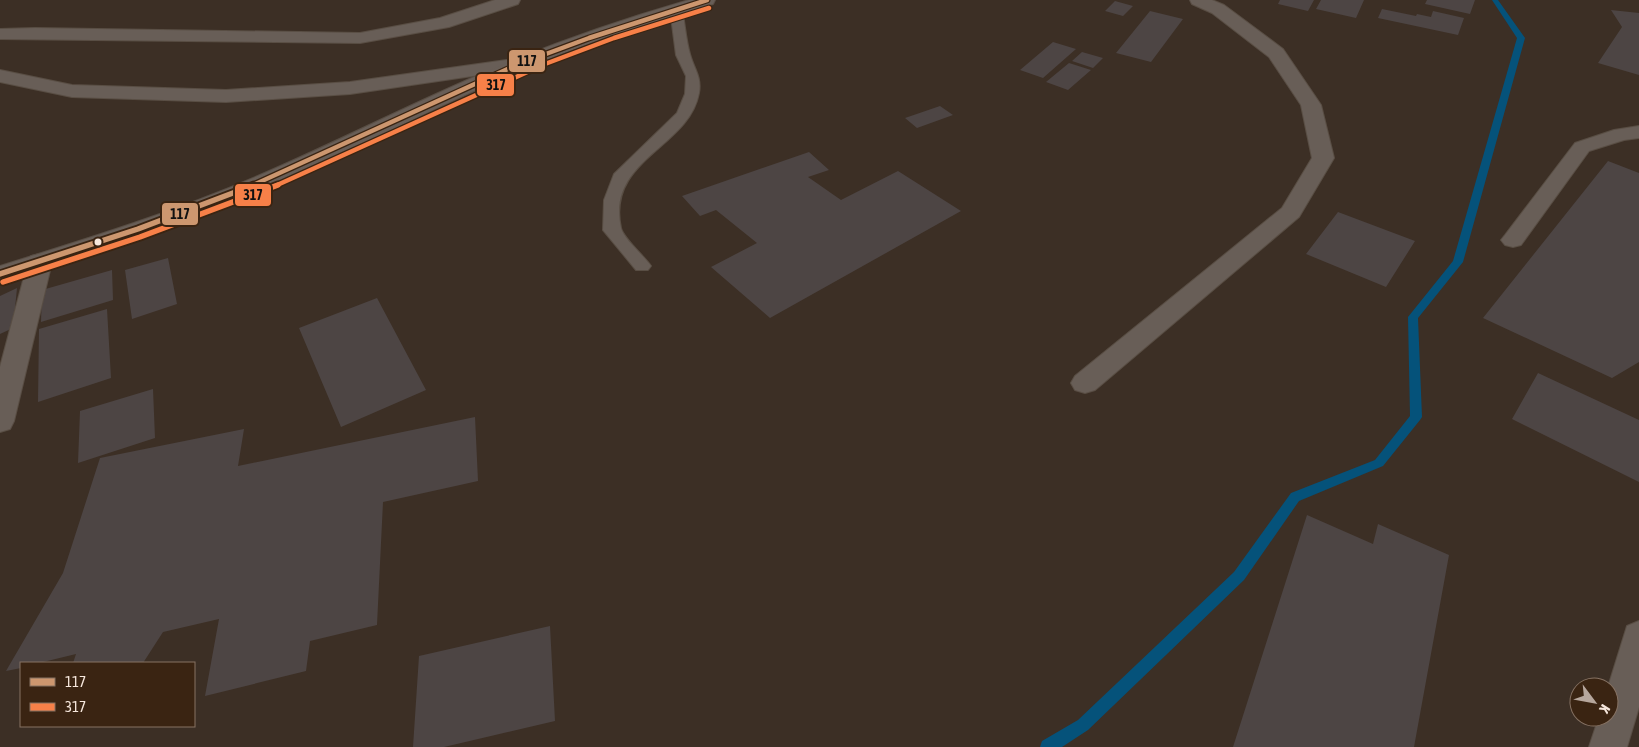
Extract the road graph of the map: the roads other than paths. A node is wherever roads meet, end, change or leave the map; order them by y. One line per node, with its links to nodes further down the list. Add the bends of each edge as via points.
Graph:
1 (512, 0): 5 (street, via 443,23 360,38)
2 (707, 0): 4 (street)
3 (1198, 0): 13 (street, via 1218,10 1276,53 1311,105 1323,158 1291,212)
4 (676, 9): 6 (street); 11 (lane, via 683,54 693,76 692,94 684,115 620,177 612,200 612,230)
5 (0, 34)
6 (520, 64): 7 (street, via 350,88 226,96 72,91); 10 (street, via 274,177 136,232)
7 (0, 76)
8 (1639, 132): 9 (street, via 1621,134 1582,147)
9 (1513, 240)
10 (40, 262): 12 (street); 14 (street)
11 (642, 266)
12 (0, 274)
13 (1085, 383)
14 (0, 420)
15 (1639, 637): 16 (street)
16 (1608, 747)

